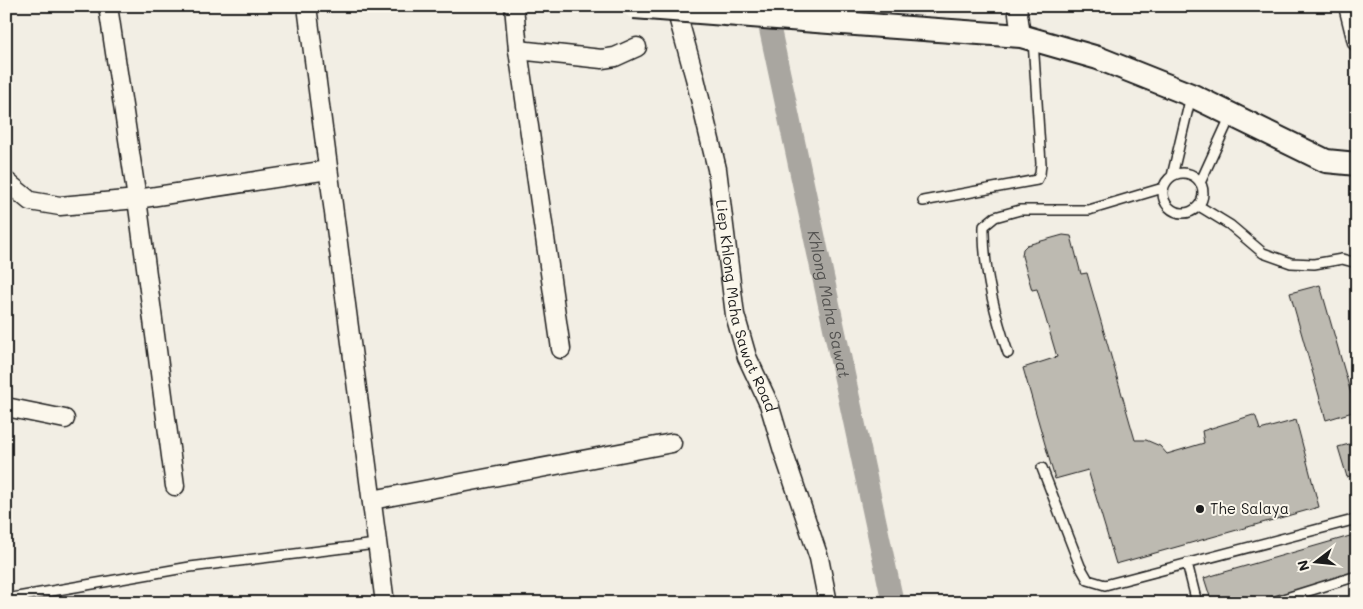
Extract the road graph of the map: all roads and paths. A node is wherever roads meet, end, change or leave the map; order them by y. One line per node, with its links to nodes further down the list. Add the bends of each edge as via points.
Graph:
1 (108, 6): 20 (street)
2 (306, 6): 15 (street)
3 (514, 6): 11 (street)
4 (674, 6): 38 (street, Liep Khlong Maha Sawat Road, via 718,169 735,315 747,356 769,404 819,558)
5 (1017, 6): 8 (street)
6 (1348, 6): 9 (street)
7 (630, 7): 8 (street, bridge)
8 (1027, 38): 12 (street, via 1098,58); 21 (lane, via 1041,164 1037,180)
9 (1357, 42)
10 (637, 47): 11 (street, via 602,59)
11 (518, 50): 24 (street)
12 (1191, 95): 13 (street); 16 (lane)
13 (1231, 114): 14 (street, via 1326,161); 18 (lane)
14 (1357, 164)
15 (328, 170): 20 (street); 31 (street)
16 (1172, 176): 18 (lane, via 1188,174); 19 (lane)
17 (6, 181): 20 (street, via 30,201 60,206)
18 (1200, 183): 22 (lane, via 1203,190)
19 (1163, 188): 22 (lane, via 1165,204 1177,213 1186,214); 25 (lane, via 1089,210 1020,210 995,217 984,226 983,245 998,325)
20 (137, 199): 30 (street)
21 (924, 201)
22 (1199, 206): 23 (lane, via 1230,225 1263,253 1291,263 1314,264 1342,258)
23 (1357, 263)
24 (561, 349)
25 (1008, 353)
26 (6, 408): 27 (street)
27 (65, 419)
28 (672, 443): 31 (street)
29 (1042, 468): 34 (lane, via 1088,580 1104,585)
30 (175, 486)
31 (372, 500): 33 (street)
32 (1357, 519): 34 (lane)
33 (376, 544): 36 (lane, via 190,567); 37 (street)
34 (1186, 562): 39 (lane)
35 (1357, 576): 40 (lane)
36 (6, 599)
37 (385, 603)
38 (828, 603)
39 (1197, 603)
40 (1270, 603)

